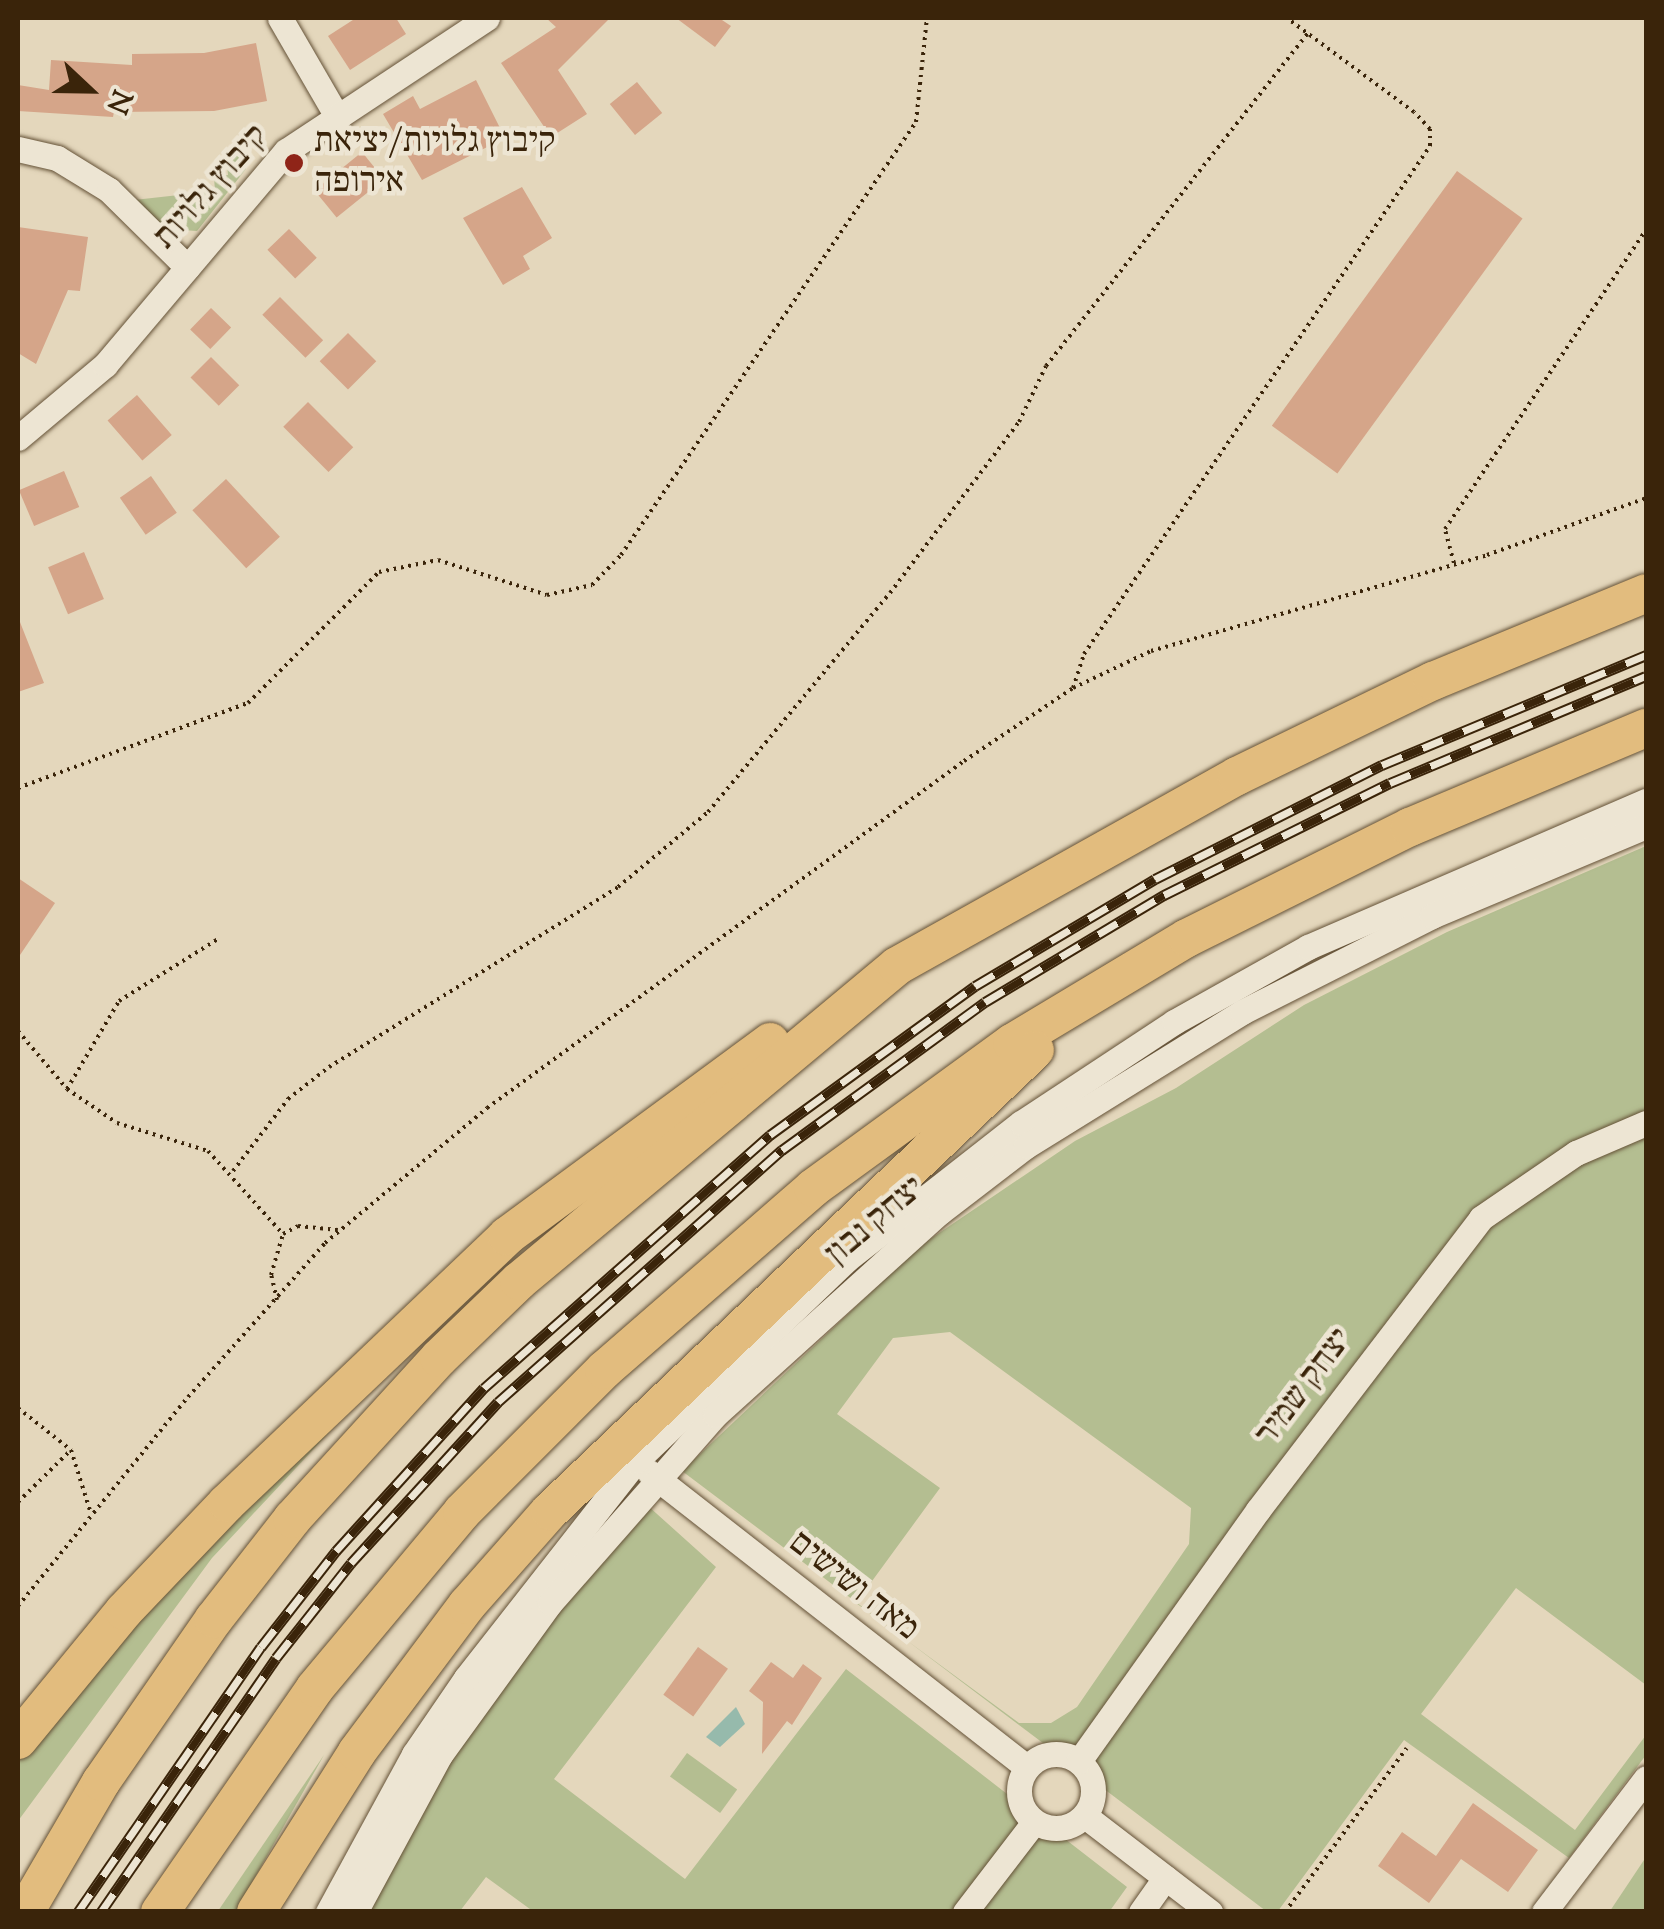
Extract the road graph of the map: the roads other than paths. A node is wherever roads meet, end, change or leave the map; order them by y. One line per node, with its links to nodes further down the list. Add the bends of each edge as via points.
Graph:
1 (280, 18): 3 (street)
2 (486, 18): 3 (street, קיבוץ גלויות)
3 (338, 118): 5 (street, קיבוץ גלויות, via 286,151)
4 (18, 148): 5 (street, via 57,158 109,190)
5 (187, 267): 6 (street, קיבוץ גלויות, via 105,365)
6 (18, 438)
7 (1646, 593): 11 (highway, via 1433,681 1237,776)
8 (1646, 728): 12 (highway, via 1346,857)
9 (1646, 801): 14 (street, יצחק נבון, via 1308,947 1174,1022 1021,1123 846,1260)
10 (1646, 826): 15 (street, יצחק נבון, via 1432,916 1242,1012 1058,1125 940,1212 814,1322 715,1415)
11 (897, 966): 16 (highway, via 750,1055 508,1236 226,1503 124,1611); 23 (highway, via 519,1281 439,1358 292,1519 214,1619 102,1782)
12 (1102, 987): 24 (highway, via 938,1094 826,1178 532,1436 388,1594 327,1672); 25 (highway, via 550,1511 466,1605 368,1738)
13 (1646, 1123): 17 (street, יצחק שמיר, via 1522,1184 1481,1218 1269,1494)
14 (636, 1461): 15 (street, מאה ושישים); 26 (street, יצחק נבון, via 435,1724)
15 (659, 1481): 18 (street, מאה ושישים); 27 (street, יצחק נבון, via 501,1665 440,1755)
16 (18, 1740)
17 (1079, 1762): 18 (street, via 1056,1754); 20 (street, via 1093,1784)
18 (1027, 1767): 21 (street, via 1019,1799)
19 (1646, 1778): 31 (street)
20 (1084, 1816): 21 (street, via 1055,1829); 22 (street)
21 (1034, 1822): 28 (street)
22 (1165, 1878): 29 (street); 30 (street)
23 (25, 1912)
24 (160, 1912)
25 (256, 1912)
26 (328, 1912)
27 (355, 1912)
28 (965, 1912)
29 (1141, 1912)
30 (1210, 1912)
31 (1544, 1912)

